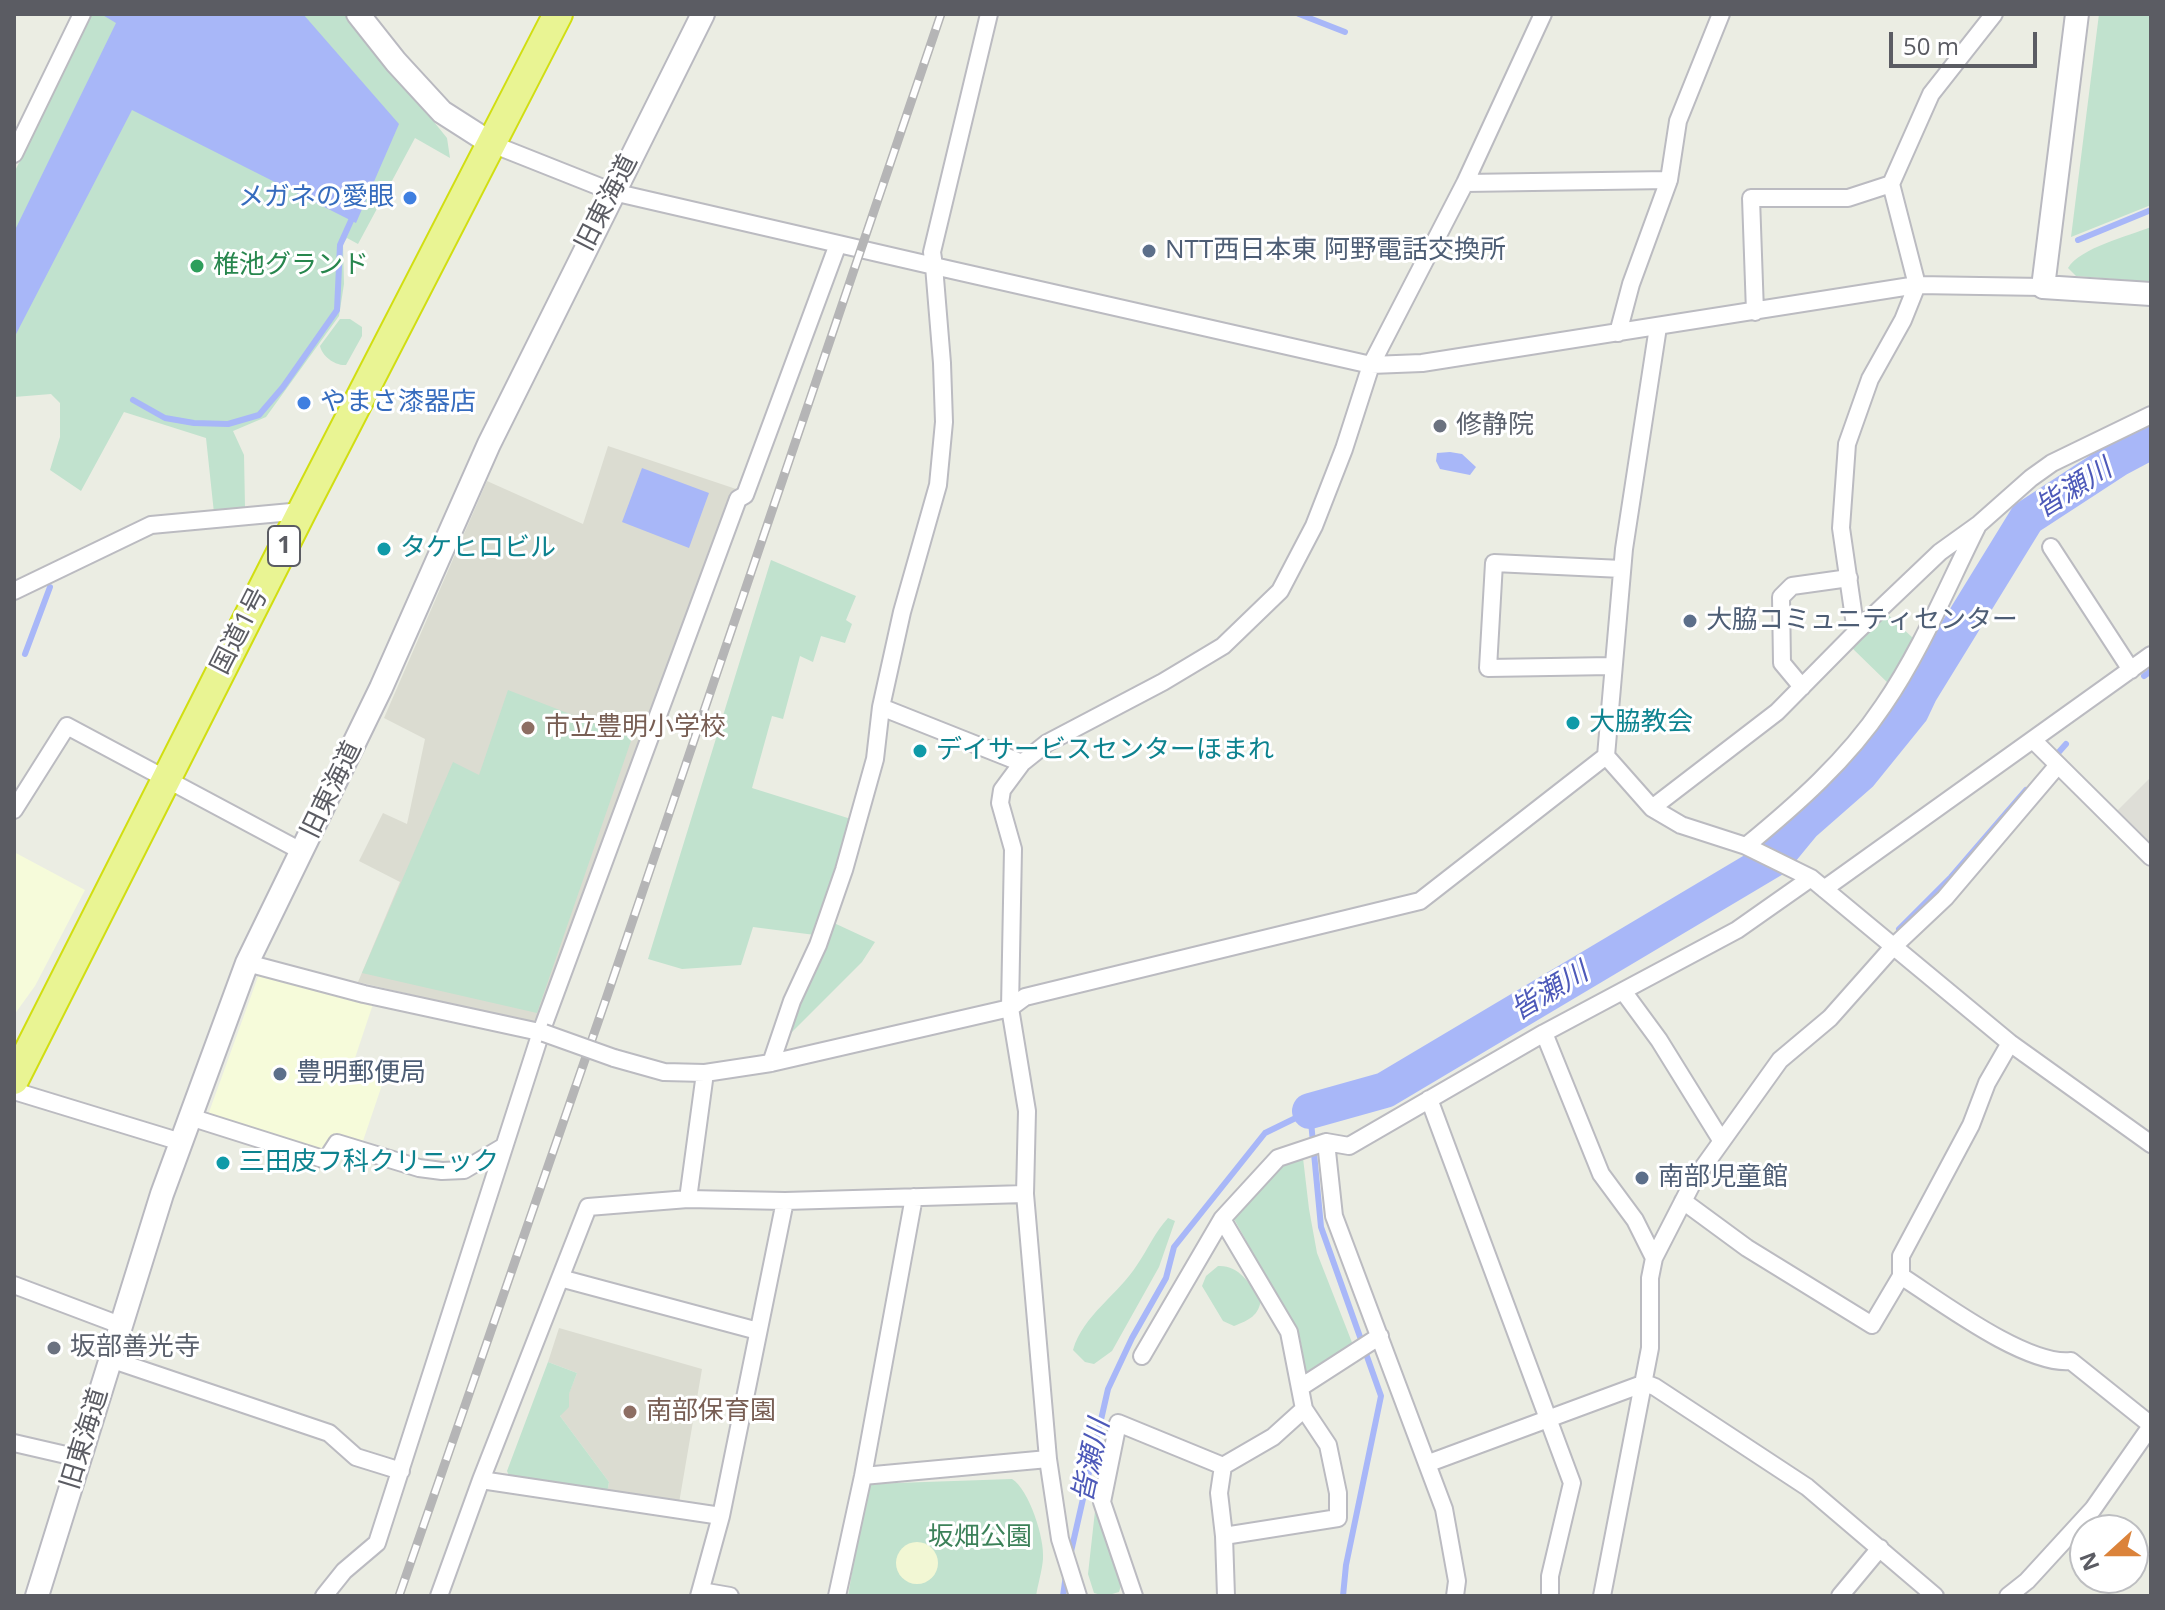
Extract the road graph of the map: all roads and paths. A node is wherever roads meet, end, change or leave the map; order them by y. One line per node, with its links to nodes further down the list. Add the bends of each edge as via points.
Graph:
1 (82, 14): 11 (street)
2 (358, 14): 10 (street, via 442,112)
3 (558, 14): 10 (highway, 国道1号 / 1)
4 (703, 14): 15 (street, 旧東海道)
5 (989, 14): 17 (street, via 932,252)
6 (1543, 14): 13 (street)
7 (1721, 14): 12 (street, via 1678,121)
8 (1994, 14): 14 (street, via 1931,94)
9 (2077, 14): 19 (street)
10 (492, 144): 15 (street); 26 (highway, 国道1号 / 1)
11 (14, 154)
12 (1669, 180): 13 (street); 23 (street)
13 (1465, 183): 24 (street)
14 (1891, 184): 18 (street); 21 (street, via 1848,198 1751,198)
15 (613, 192): 16 (street); 47 (street, 旧東海道, via 489,444 381,688)
16 (838, 244): 17 (street); 54 (street, via 745,495 738,499)
17 (934, 266): 24 (street); 37 (street, via 943,408 938,485)
18 (1917, 285): 19 (street); 21 (street); 30 (street, via 1870,379 1847,444 1841,528)
19 (2043, 287): 20 (street)
20 (2151, 294)
21 (1755, 312): 22 (street)
22 (1658, 327): 23 (street); 29 (street)
23 (1618, 333): 24 (street, via 1422,363)
24 (1371, 365): 40 (street, via 1314,526 1280,591 1223,646 1047,743)
25 (2151, 415): 27 (street, via 2052,463)
26 (302, 511): 31 (street, via 151,525); 42 (highway, 国道1号 / 1)
27 (1979, 524): 32 (street, via 1940,552); 46 (street, via 1883,707 1850,750)
28 (2051, 547): 35 (street)
29 (1622, 569): 34 (street); 34 (street, via 1494,563 1488,668)
30 (1849, 578): 32 (street); 36 (street, via 1792,586 1781,597 1782,663)
31 (14, 591)
32 (1856, 632): 36 (street)
33 (2151, 655): 35 (street)
34 (1612, 666): 39 (street)
35 (2131, 670): 38 (street)
36 (1802, 687): 44 (street)
37 (881, 707): 40 (street); 57 (street, via 875,759 844,870)
38 (2033, 740): 41 (street); 49 (street)
39 (1606, 756): 44 (street); 53 (street, via 1420,901 1025,997)
40 (1022, 763): 53 (street, via 1002,790 1000,803 1013,849)
41 (2058, 765): 48 (street); 50 (street, via 1945,898)
42 (166, 777): 43 (street, via 67,726); 47 (street); 59 (highway, 国道1号 / 1)
43 (20, 789): 45 (street)
44 (1652, 808): 46 (street, via 1681,825)
45 (14, 810)
46 (1746, 846): 49 (street)
47 (301, 851): 51 (street, 旧東海道)
48 (2151, 857)
49 (1817, 884): 50 (street); 52 (street)
50 (1893, 947): 56 (street); 63 (street, via 1830,1018 1780,1060)
51 (247, 963): 54 (street); 62 (street, 旧東海道)
52 (1623, 991): 55 (street); 63 (street)
53 (1010, 1008): 57 (street); 68 (street, via 1027,1111)
54 (542, 1033): 58 (street, bridge, via 664,1072); 67 (street)
55 (1544, 1033): 61 (street); 74 (street, via 1601,1174 1635,1220)
56 (2010, 1043): 66 (street); 75 (street, via 1901,1256)
57 (771, 1063): 58 (street)
58 (705, 1073): 70 (street)
59 (14, 1080)
60 (14, 1091): 64 (street)
61 (1429, 1099): 65 (street, via 1349,1146); 86 (street)
62 (190, 1117): 64 (street, 旧東海道); 67 (street, via 326,1160 337,1143 419,1168 464,1170)
63 (1721, 1140): 72 (street)
64 (181, 1142): 78 (street, 旧東海道)
65 (1326, 1142): 73 (street, via 1278,1158); 80 (street, via 1334,1216)
66 (2151, 1144)
67 (503, 1147): 93 (street)
68 (1025, 1194): 69 (street); 90 (street)
69 (914, 1197): 71 (street); 94 (street)
70 (688, 1199): 71 (street); 76 (street, via 588,1207)
71 (785, 1201): 79 (street)
72 (1683, 1201): 74 (street); 75 (street, via 1747,1248 1872,1325)
73 (1222, 1219): 81 (street); 84 (street, via 1289,1332)
74 (1654, 1258): 83 (street)
75 (1901, 1276): 87 (street, via 2006,1342 2055,1363 2071,1361)
76 (560, 1278): 79 (street); 95 (street)
77 (14, 1285): 78 (street)
78 (120, 1325): 82 (street, 旧東海道)
79 (758, 1331): 96 (street)
80 (1376, 1338): 84 (street); 91 (street)
81 (1142, 1356)
82 (110, 1359): 89 (street, 旧東海道); 93 (street, via 329,1433 356,1457)
83 (1645, 1383): 86 (street); 98 (street, via 1807,1487); 110 (street)
84 (1301, 1387): 85 (street)
85 (1304, 1409): 92 (street, via 1273,1437); 97 (street, via 1328,1445 1338,1518)
86 (1546, 1419): 91 (street); 109 (street, via 1572,1483)
87 (2151, 1425): 113 (street, via 2093,1509)
88 (14, 1443): 89 (street)
89 (79, 1458): 100 (street, 旧東海道)
90 (1048, 1459): 94 (street); 105 (street, via 1060,1539)
91 (1429, 1463): 108 (street, via 1444,1509)
92 (1223, 1466): 97 (street, via 1219,1493); 106 (street, via 1118,1423 1102,1502)
93 (401, 1471): 101 (street, via 377,1543)
94 (863, 1476): 104 (street)
95 (481, 1480): 96 (street); 102 (street)
96 (721, 1516): 99 (street)
97 (1224, 1536): 107 (street)
98 (1880, 1548): 111 (street); 112 (street)
99 (700, 1593): 103 (street)
100 (37, 1596)
101 (324, 1596)
102 (439, 1596)
103 (730, 1596)
104 (837, 1596)
105 (1078, 1596)
106 (1134, 1596)
107 (1226, 1596)
108 (1455, 1596)
109 (1550, 1596)
110 (1602, 1596)
111 (1840, 1596)
112 (1935, 1596)
113 (2008, 1596)

